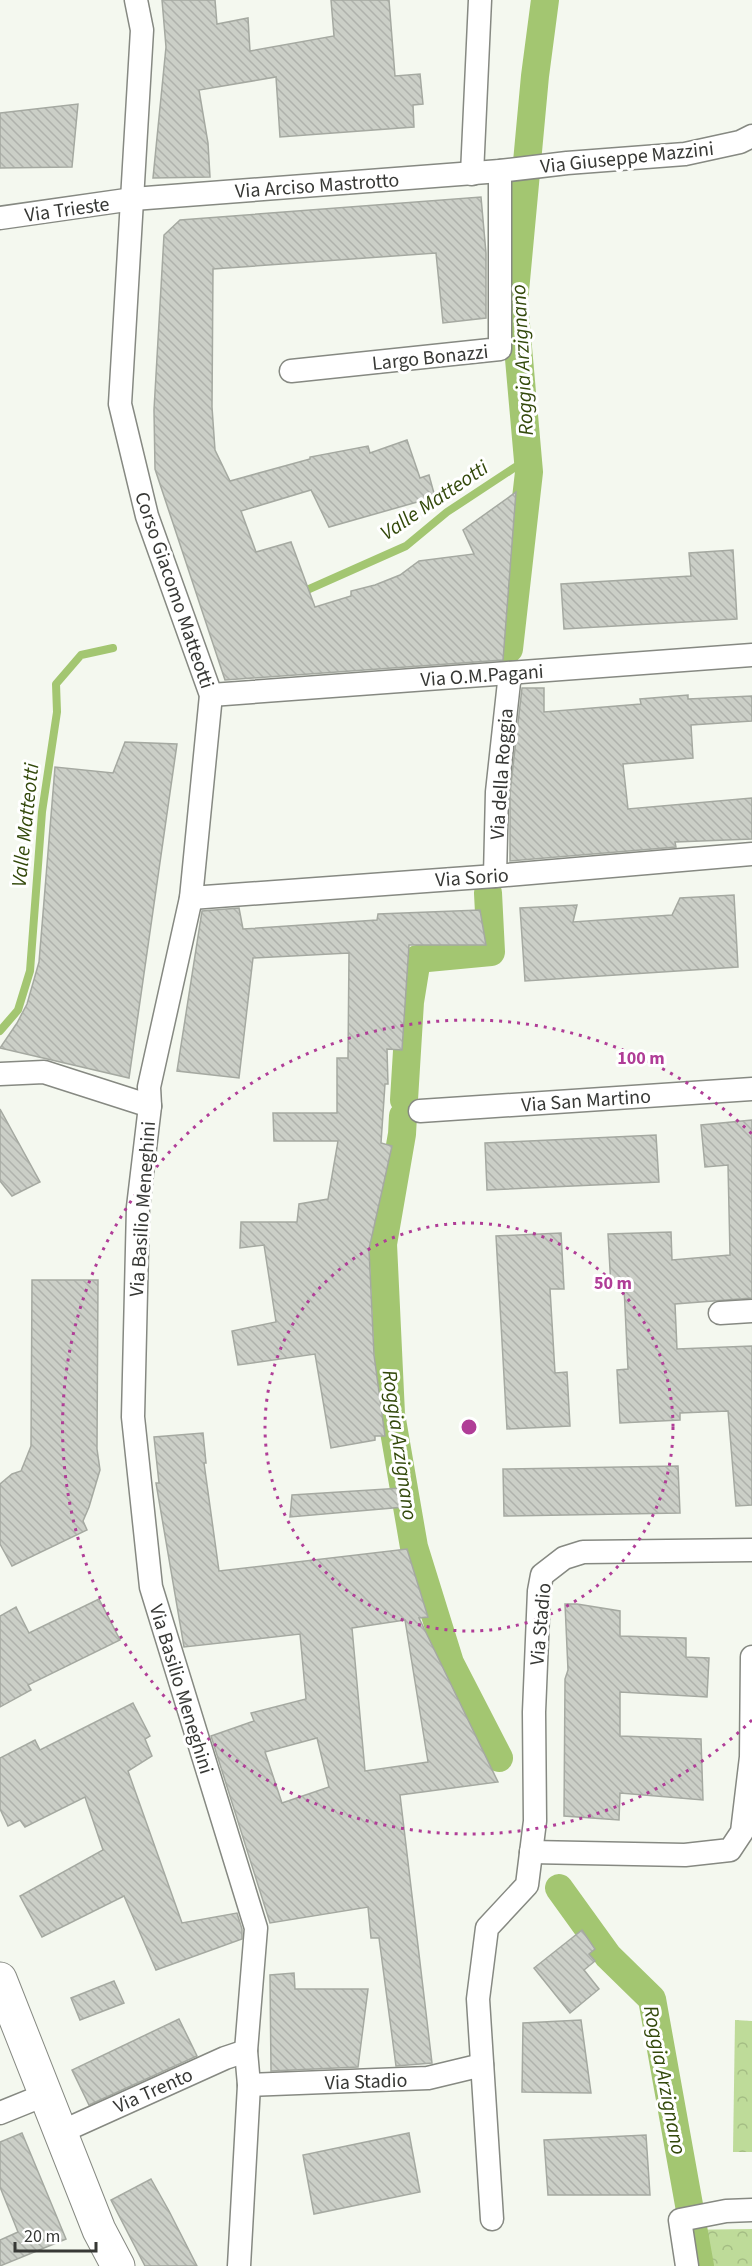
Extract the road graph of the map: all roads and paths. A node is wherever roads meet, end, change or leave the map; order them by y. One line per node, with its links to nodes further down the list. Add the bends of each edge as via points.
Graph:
1 (136, 0): 6 (street, Corso Giacomo Matteotti, via 142,30)
2 (480, 0): 5 (street)
3 (752, 136): 4 (street, Via Giuseppe Mazzini, via 686,154)
4 (500, 171): 5 (street, Via Arciso Mastrotto); 8 (street, Largo Bonazzi, via 500,349)
5 (472, 174): 6 (street, Via Arciso Mastrotto)
6 (133, 199): 7 (street, Via Trieste); 11 (street, Corso Giacomo Matteotti, via 120,404 147,516)
7 (0, 218)
8 (291, 371)
9 (752, 655): 10 (street, Via O.M.Pagani)
10 (510, 673): 11 (street, Via O.M.Pagani); 13 (street, Via della Roggia, via 497,792)
11 (211, 695): 14 (street, Corso Giacomo Matteotti)
12 (752, 854): 13 (street, Via Sorio)
13 (495, 876): 14 (street, Via Sorio)
14 (191, 898): 17 (street, Corso Giacomo Matteotti, via 149,1087)
15 (0, 1074): 17 (street, via 44,1072)
16 (752, 1089): 18 (street, Via San Martino)
17 (150, 1106): 25 (street, Via Basilio Meneghini, via 138,1207 133,1418 151,1587 256,1928)
18 (420, 1111)
19 (752, 1311): 20 (street)
20 (720, 1313)
21 (752, 1550): 23 (street, Via Stadio, via 583,1552 564,1558 542,1575 538,1591 535,1821)
22 (752, 1656): 23 (street, via 751,1757 742,1832 730,1850 685,1855)
23 (531, 1852): 26 (street, Via Stadio, via 527,1885 487,1928 478,1999)
24 (0, 1979): 28 (street)
25 (246, 2051): 27 (street, Via Basilio Meneghini); 30 (street, Via Trento)
26 (482, 2065): 27 (street, Via Stadio, via 428,2078); 32 (street, Via Stadio)
27 (249, 2085): 34 (street, Via Basilio Meneghini)
28 (47, 2094): 29 (street); 30 (street)
29 (0, 2113)
30 (61, 2132): 33 (street, via 99,2230)
31 (752, 2210): 35 (street, via 680,2220)
32 (492, 2219)
33 (118, 2266)
34 (239, 2266)
35 (687, 2266)

